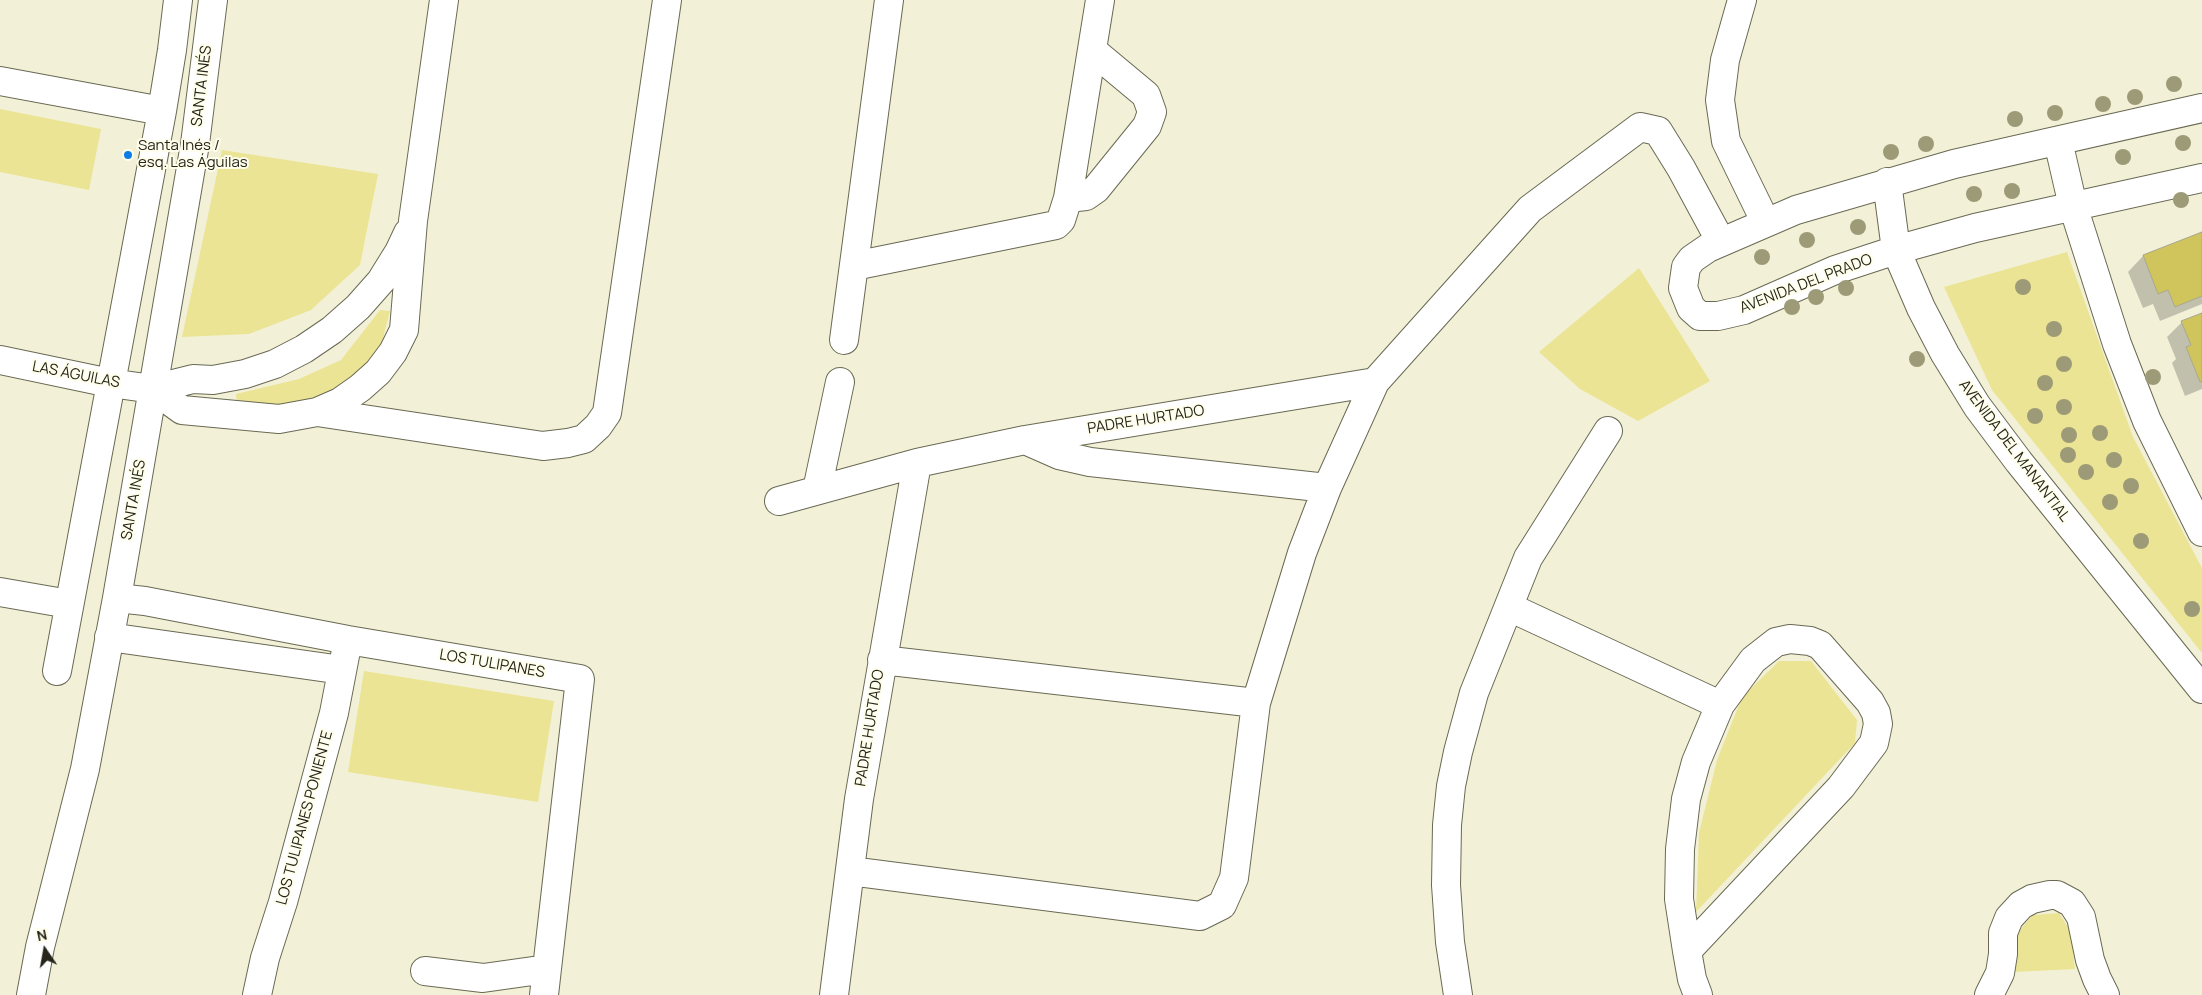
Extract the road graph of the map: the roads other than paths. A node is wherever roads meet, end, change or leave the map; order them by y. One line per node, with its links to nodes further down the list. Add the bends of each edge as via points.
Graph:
1 (178, 0): 11 (street)
2 (213, 0): 27 (street, SANTA INÉS, via 195,144)
3 (444, 0): 17 (street)
4 (667, 0): 28 (street, via 607,413 598,426 584,439 543,446)
5 (889, 0): 21 (street)
6 (1742, 0): 18 (street, via 1725,60 1720,100 1726,141)
7 (1101, 1): 8 (street)
8 (1092, 50): 15 (street); 15 (street, via 1146,96 1152,112 1147,126 1096,189 1086,196)
9 (0, 80): 11 (street)
10 (2202, 108): 12 (street, AVENIDA DEL PRADO)
11 (162, 111): 26 (street)
12 (2058, 141): 14 (street, AVENIDA DEL PRADO); 16 (street)
13 (2202, 178): 16 (street, AVENIDA DEL PRADO)
14 (1887, 182): 18 (street, AVENIDA DEL PRADO); 20 (street, AVENIDA DEL MANANTIAL)
15 (1068, 198): 21 (street, via 1061,220 1056,225)
16 (2073, 206): 20 (street, AVENIDA DEL PRADO); 35 (street, via 2117,344 2147,421)
17 (414, 221): 27 (street, via 381,281 358,308 304,349 245,374 213,380 194,379); 28 (street, via 404,330 397,345 378,372 360,388)
18 (1766, 222): 19 (street, AVENIDA DEL PRADO)
19 (1721, 242): 20 (street, AVENIDA DEL PRADO, via 1692,259 1686,267 1683,288 1691,308 1700,316 1744,310 1835,270); 25 (street, via 1658,131 1640,127 1530,209)
20 (1896, 250): 45 (street, AVENIDA DEL MANANTIAL, via 1921,308 1977,406)
21 (854, 266): 22 (street)
22 (844, 340)
23 (0, 360): 26 (street, LAS ÁGUILAS)
24 (840, 382): 33 (street)
25 (1375, 382): 30 (street, PADRE HURTADO); 32 (street)
26 (110, 383): 27 (street, LAS ÁGUILAS); 38 (street)
27 (153, 388): 28 (street, via 182,410 265,419 293,418); 37 (street, SANTA INÉS)
28 (317, 412)
29 (1608, 431): 39 (street, via 1528,558)
30 (1025, 440): 31 (street, PADRE HURTADO); 32 (street, via 1059,455 1090,462)
31 (918, 462): 33 (street, PADRE HURTADO); 42 (street, PADRE HURTADO)
32 (1327, 488): 46 (street, via 1302,553)
33 (817, 490): 34 (street, PADRE HURTADO)
34 (779, 501)
35 (2202, 532)
36 (0, 592): 38 (street)
37 (117, 598): 40 (street, SANTA INÉS); 41 (street, LOS TULIPANES)
38 (69, 604): 43 (street)
39 (1509, 607): 47 (street); 55 (street, via 1474,693 1451,786 1446,885)
40 (109, 637): 44 (street); 52 (street, SANTA INÉS, via 85,769)
41 (348, 640): 44 (street, LOS TULIPANES PONIENTE); 51 (street, LOS TULIPANES, via 580,679)
42 (882, 660): 46 (street); 48 (street, PADRE HURTADO)
43 (58, 670)
44 (342, 670): 53 (street, LOS TULIPANES PONIENTE, via 332,723)
45 (2202, 689)
46 (1256, 703): 48 (street, via 1234,878 1222,905 1200,916)
47 (1720, 705): 49 (street, via 1696,762 1686,799 1680,848 1679,899); 49 (street, via 1754,660 1776,642 1810,641 1820,646 1870,702 1878,724 1874,743 1841,787)
48 (850, 871): 54 (street, PADRE HURTADO)
49 (1687, 951): 56 (street)
50 (426, 970): 51 (street)
51 (545, 982)
52 (31, 995)
53 (257, 995)
54 (834, 995)
55 (1458, 995)
56 (1698, 995)
57 (1989, 995): 58 (street, via 2000,973 2002,933 2009,918 2021,905 2050,895 2072,903 2081,917 2092,966)
58 (2105, 995)

